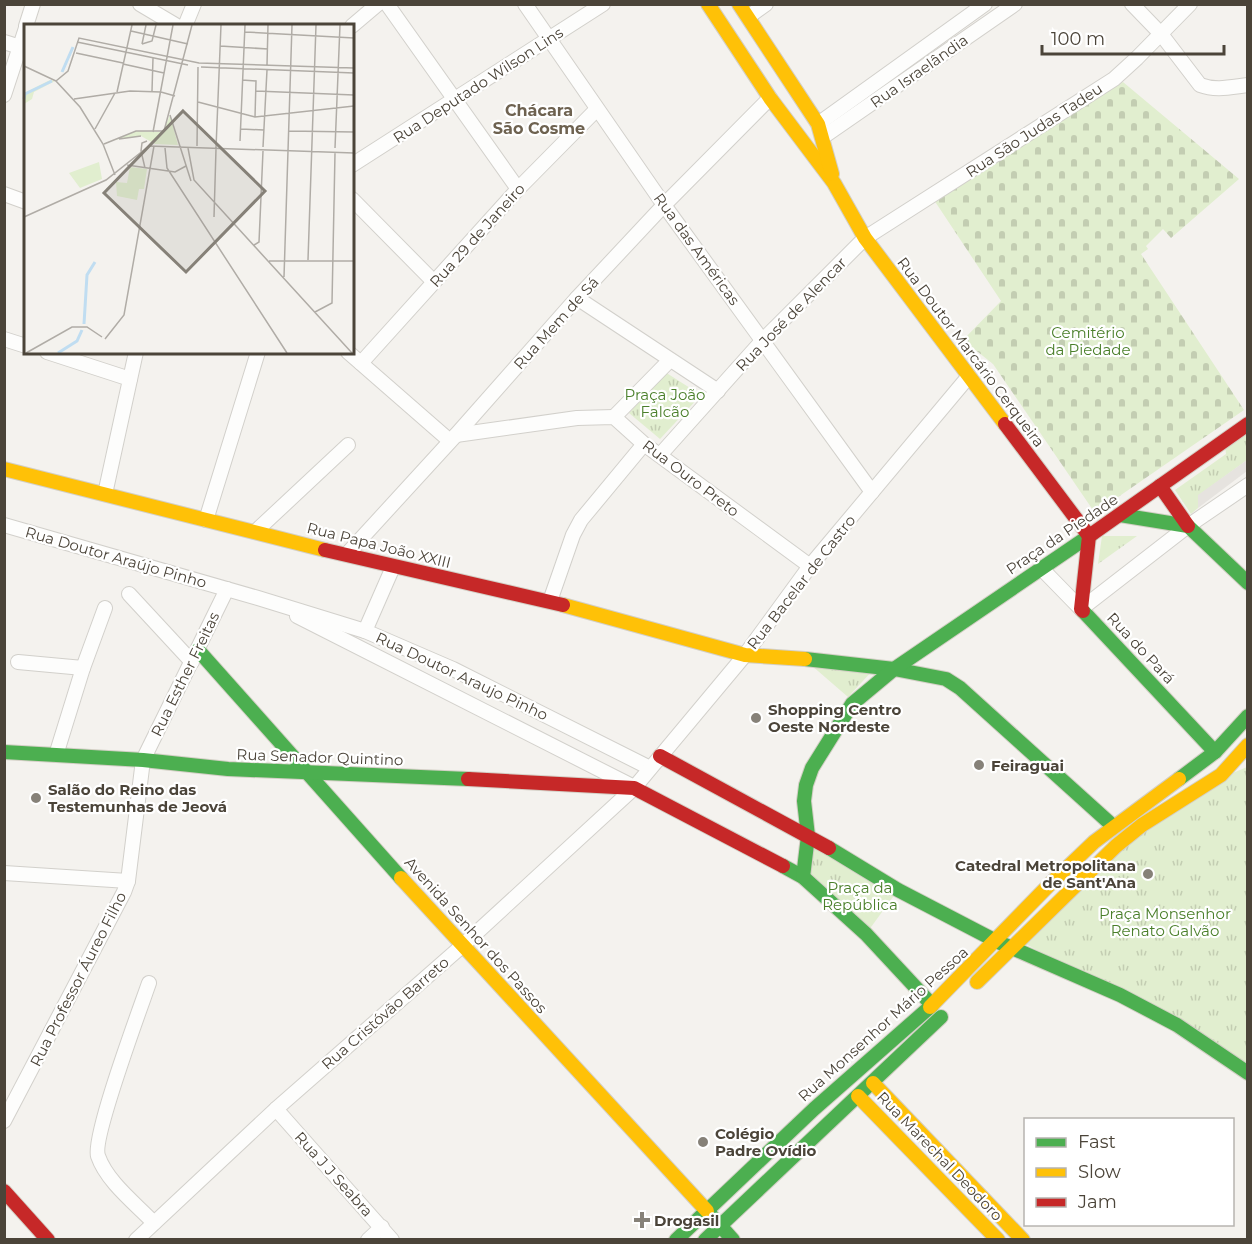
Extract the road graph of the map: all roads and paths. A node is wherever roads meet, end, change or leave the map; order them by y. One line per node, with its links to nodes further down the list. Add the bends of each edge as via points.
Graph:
1 (33, 4): 16 (street)
2 (140, 4): 17 (street)
3 (194, 4): 17 (street)
4 (378, 4): 18 (street)
5 (387, 4): 29 (street)
6 (525, 4): 21 (street, Rua das Américas)
7 (603, 4): 21 (street, Rua Deputado Wilson Lins)
8 (708, 4): 28 (main road, Rua Doutor Marcário Cerqueira)
9 (739, 4): 15 (main road, Rua Doutor Marcário Cerqueira)
10 (766, 4): 15 (street)
11 (985, 4): 31 (street)
12 (1015, 4): 31 (street, Rua Israelândia)
13 (1132, 4): 20 (street)
14 (1190, 4): 20 (street, Rua São Judas Tadeu)
15 (748, 17): 31 (main road, Rua Doutor Marcário Cerqueira)
16 (27, 24)
17 (185, 24)
18 (354, 24)
19 (24, 34): 23 (street)
20 (1161, 34): 26 (street, via 1200,85 1219,89); 39 (street, Rua São Judas Tadeu, via 1114,79)
21 (549, 39): 29 (street, Rua Deputado Wilson Lins); 30 (street, Rua das Américas)
22 (4, 42): 23 (street)
23 (20, 47): 24 (street)
24 (15, 65): 25 (street); 27 (street)
25 (24, 73)
26 (1248, 86)
27 (4, 95)
28 (770, 98): 33 (main road, Rua Doutor Marcário Cerqueira); 38 (street, Rua Mem de Sá)
29 (454, 100): 32 (street, Rua Deputado Wilson Lins); 34 (street)
30 (597, 109): 34 (street, Rua 29 de Janeiro); 38 (street, Rua das Américas)
31 (820, 131): 33 (main road, Rua Doutor Marcário Cerqueira)
32 (354, 164)
33 (834, 183): 39 (main road, Rua Doutor Marcário Cerqueira)
34 (518, 189): 40 (street, Rua 29 de Janeiro)
35 (4, 194): 36 (street)
36 (24, 201)
37 (354, 201): 40 (street)
38 (664, 204): 41 (street, Rua Mem de Sá); 43 (street, Rua das Américas)
39 (865, 238): 43 (street, Rua José de Alencar); 51 (main road, Rua Doutor Marcário Cerqueira)
40 (434, 282): 50 (street, Rua 29 de Janeiro)
41 (577, 298): 49 (street); 56 (street, Rua Mem de Sá)
42 (4, 339): 44 (street)
43 (762, 341): 53 (street, Rua José de Alencar); 63 (street, Rua das Américas)
44 (24, 345)
45 (52, 354): 52 (street)
46 (136, 354): 52 (street)
47 (257, 354): 66 (street)
48 (350, 354): 50 (street)
49 (670, 360): 53 (street); 54 (street)
50 (361, 363): 56 (street)
51 (969, 376): 63 (street, Rua Bacelar de Castro); 70 (main road, Rua Doutor Marcário Cerqueira)
52 (130, 379): 64 (street)
53 (718, 392): 59 (street)
54 (614, 417): 56 (street, via 577,418); 57 (street, Rua Ouro Preto)
55 (1248, 424): 62 (main road, Praça da Piedade)
56 (453, 438): 71 (street, Rua Mem de Sá)
57 (644, 444): 59 (street, Rua Ouro Preto); 79 (street, via 581,520)
58 (348, 445): 69 (street)
59 (660, 455): 72 (street, Rua Ouro Preto)
60 (4, 469): 64 (main road, Rua Papa João XXIII)
61 (1248, 485): 68 (street)
62 (1160, 486): 65 (main road, Praça da Piedade); 68 (main road)
63 (872, 492): 72 (street, Rua Bacelar de Castro)
64 (105, 494): 66 (main road, Rua Papa João XXIII)
65 (1120, 515): 68 (main road); 70 (main road, Praça da Piedade)
66 (207, 520): 69 (main road, Rua Papa João XXIII)
67 (4, 525): 76 (street, Rua Doutor Araújo Pinho)
68 (1188, 526): 75 (main road); 81 (street)
69 (255, 532): 71 (main road, Rua Papa João XXIII)
70 (1089, 536): 74 (main road, Praça da Piedade); 81 (main road)
71 (347, 554): 73 (main road, Rua Papa João XXIII)
72 (810, 566): 83 (street, Rua Bacelar de Castro)
73 (393, 567): 79 (main road, Rua Papa João XXIII); 82 (street)
74 (1041, 568): 81 (street, Rua do Pará); 87 (main road, Praça da Piedade)
75 (1248, 583)
76 (227, 589): 78 (street, Rua Doutor Araujo Pinho); 84 (street, Rua Esther Freitas)
77 (129, 594): 84 (street)
78 (267, 600): 82 (street, Rua Doutor Araujo Pinho); 99 (street, Rua Doutor Araujo Pinho)
79 (550, 601): 83 (main road, Rua Papa João XXIII)
80 (105, 608): 86 (street)
81 (1081, 609): 91 (main road, Rua do Pará)
82 (365, 632): 96 (street, Rua Doutor Araujo Pinho, via 453,669)
83 (745, 655): 87 (main road, Rua Papa João XXIII); 93 (street, Rua Bacelar de Castro)
84 (195, 656): 94 (street, Rua Esther Freitas); 97 (main road, Avenida Senhor dos Passos)
85 (18, 662): 86 (street)
86 (83, 668): 92 (street)
87 (894, 669): 100 (main road, Rua Papa João XXIII, via 954,683); 101 (main road, Praça da Piedade, via 848,709 812,768 804,801)
88 (1248, 716): 91 (main road, Rua Monsenhor Mário Pessoa)
89 (1248, 745): 98 (main road)
90 (4, 752): 92 (main road, Rua Senador Quintino)
91 (1215, 752): 100 (main road, Rua Monsenhor Mário Pessoa)
92 (56, 755): 94 (main road, Rua Senador Quintino)
93 (660, 756): 96 (street, Rua Bacelar de Castro); 101 (main road)
94 (143, 760): 97 (main road, Rua Senador Quintino, via 228,769); 104 (street, Rua Professor Áureo Filho)
95 (1248, 763): 98 (main road)
96 (650, 768): 99 (street, Rua Bacelar de Castro)
97 (308, 771): 99 (main road, Rua Senador Quintino); 106 (main road, Avenida Senhor dos Passos)
98 (1221, 775): 107 (main road, via 1116,846)
99 (634, 788): 103 (main road); 106 (street, Rua Cristóvão Barreto)
100 (1113, 826): 105 (main road, Rua Monsenhor Mário Pessoa)
101 (808, 836): 103 (main road, Praça da Piedade); 105 (main road, via 898,890)
102 (4, 873): 104 (street)
103 (803, 877): 110 (main road, via 866,934)
104 (128, 881): 116 (street, Rua Professor Áureo Filho)
105 (996, 941): 107 (main road); 110 (main road, Rua Monsenhor Mário Pessoa)
106 (462, 946): 115 (street, Rua Cristóvão Barreto); 119 (main road, Avenida Senhor dos Passos)
107 (1014, 948): 109 (main road); 112 (main road, via 1120,995 1176,1025)
108 (149, 983): 120 (street, via 96,1150 106,1171)
109 (964, 995)
110 (932, 1005): 117 (main road, via 921,1025 823,1117); 119 (main road, Rua Monsenhor Mário Pessoa)
111 (948, 1011): 113 (main road)
112 (1248, 1073)
113 (873, 1083): 114 (main road); 131 (main road, Rua Marechal Deodoro)
114 (858, 1096): 117 (main road); 130 (main road, Rua Marechal Deodoro)
115 (276, 1109): 120 (street, Rua Cristóvão Barreto); 122 (street, Rua J J Seabra)
116 (4, 1121)
117 (808, 1142): 121 (main road)
118 (4, 1191): 123 (main road)
119 (707, 1211): 121 (main road, Avenida Senhor dos Passos); 127 (main road, Rua Monsenhor Mário Pessoa)
120 (154, 1223): 124 (street, Rua Cristóvão Barreto)
121 (720, 1225): 128 (main road); 129 (main road, Avenida Senhor dos Passos)
122 (382, 1227): 125 (street); 126 (street, Rua J J Seabra)
123 (48, 1239)
124 (136, 1239)
125 (368, 1239)
126 (392, 1239)
127 (676, 1239)
128 (705, 1239)
129 (733, 1239)
130 (998, 1239)
131 (1023, 1239)

